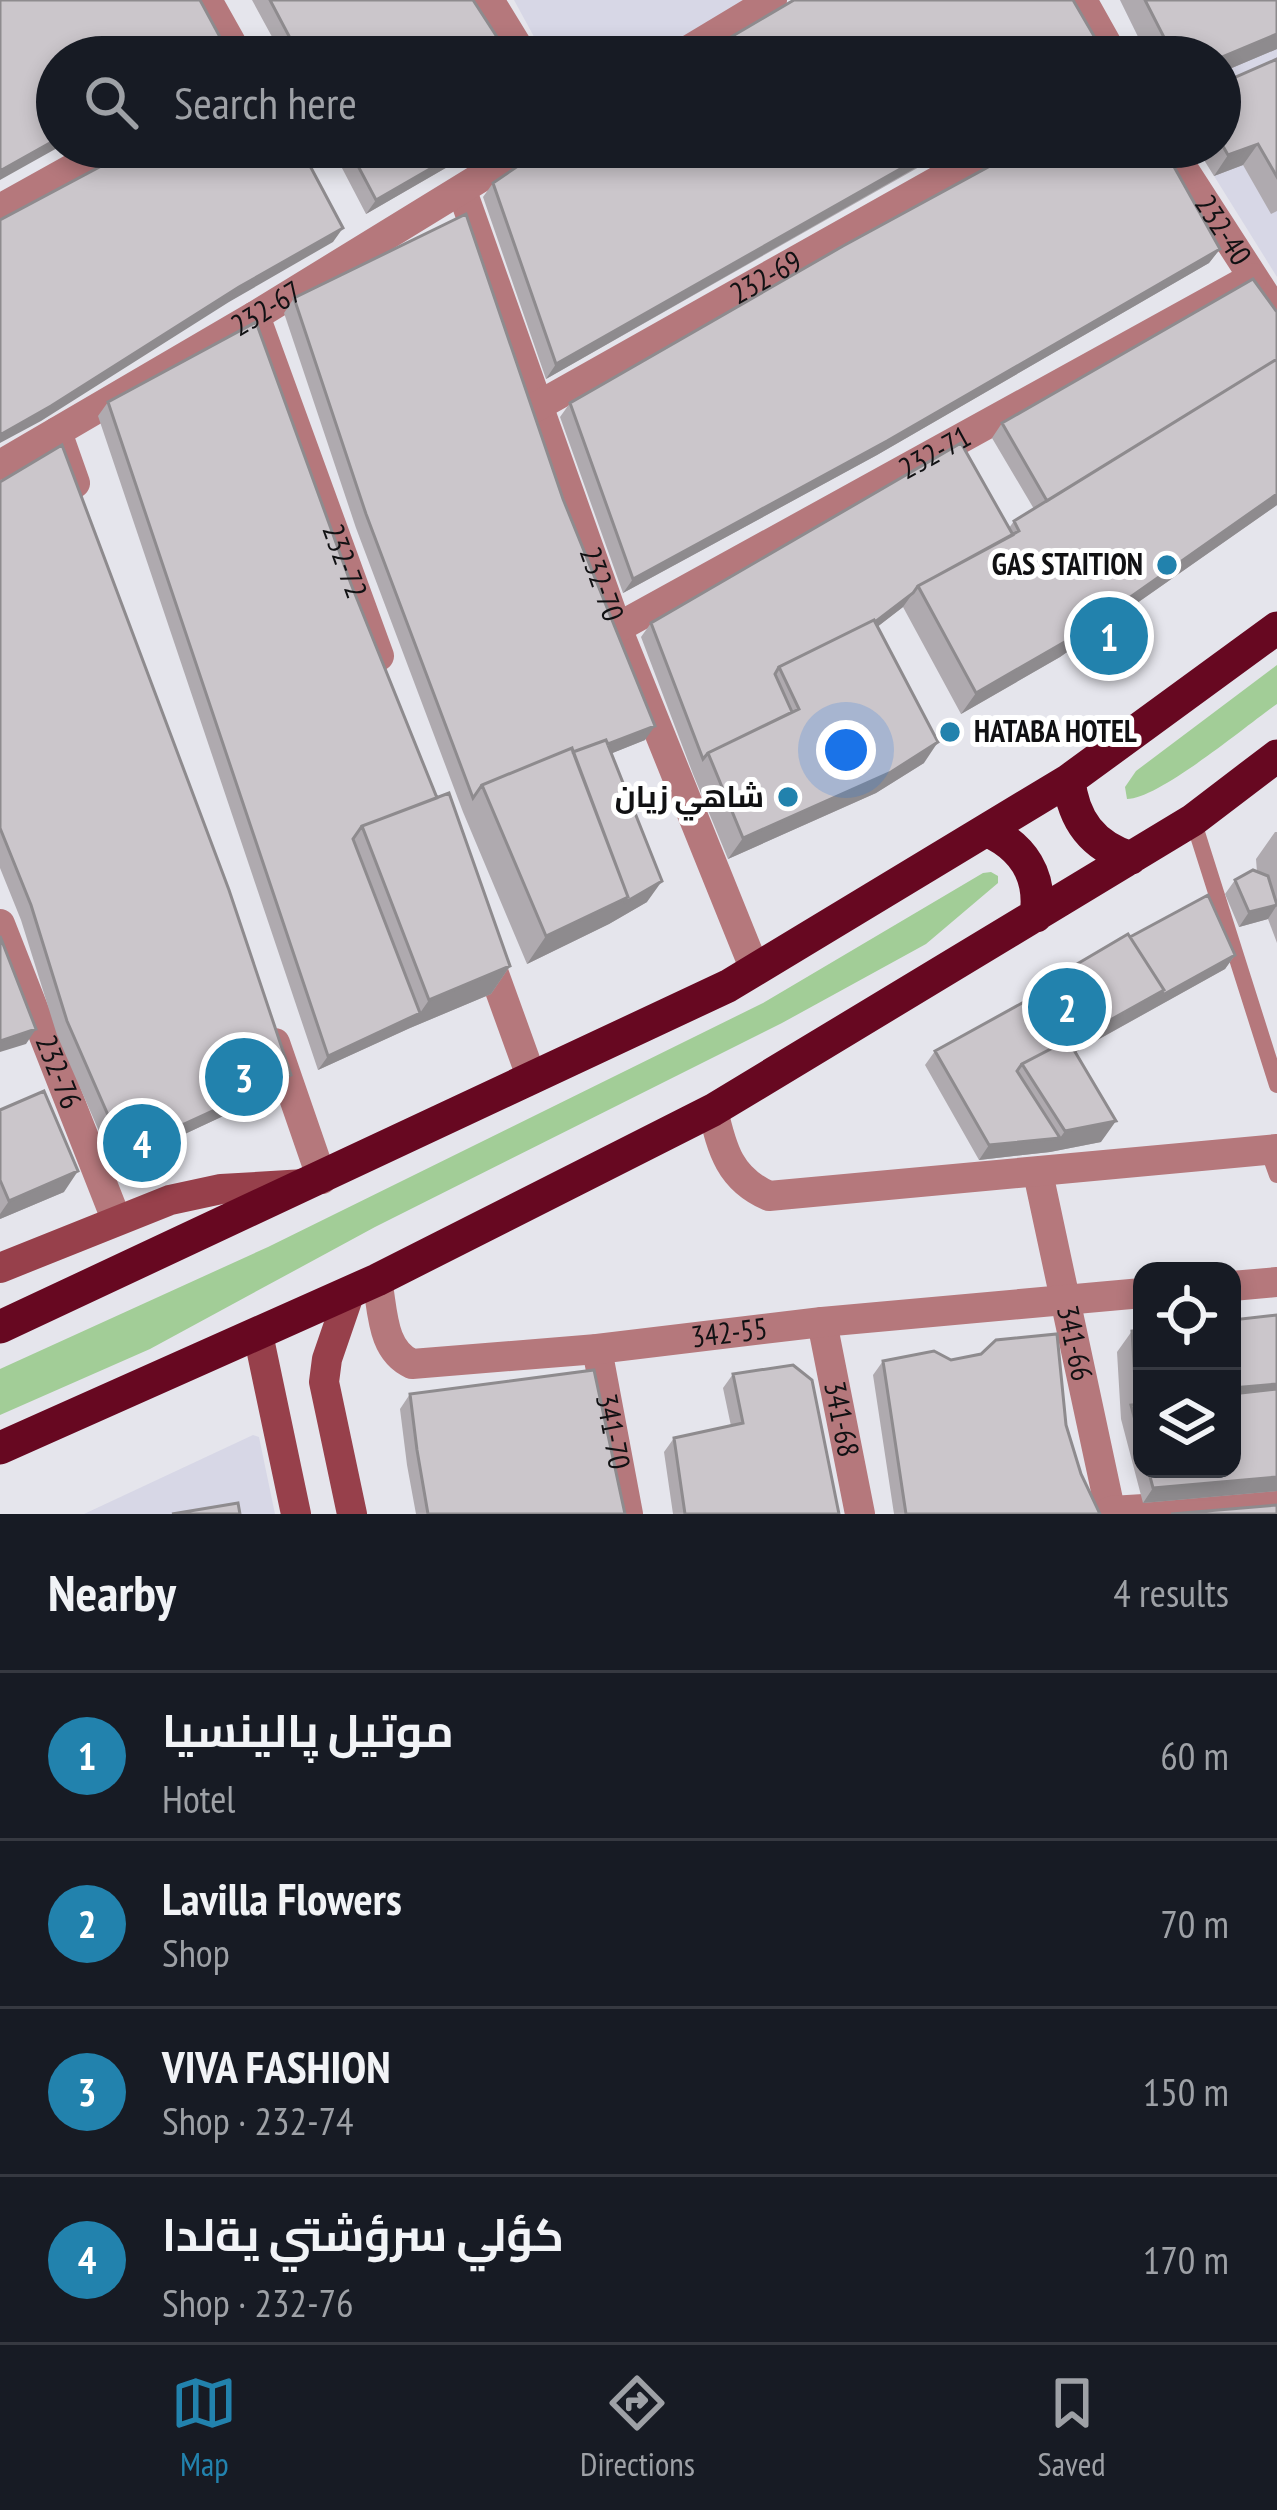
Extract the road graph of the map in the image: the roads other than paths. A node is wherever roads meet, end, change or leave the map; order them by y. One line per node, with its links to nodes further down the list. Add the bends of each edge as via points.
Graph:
1 (207, 0): 5 (street)
2 (490, 0): 6 (street)
3 (772, 0): 7 (street)
4 (1082, 0): 8 (street)
5 (227, 36)
6 (511, 36)
7 (712, 36)
8 (1102, 36)
9 (73, 168): 14 (street)
10 (498, 168): 13 (street, 232-67)
11 (961, 168): 18 (street, 232-69)
12 (1182, 168): 15 (street, 232-40)
13 (462, 191): 17 (street, 232-67, via 344,249); 18 (street, 232-70)
14 (0, 209)
15 (1252, 278): 16 (street, 232-40); 22 (street, 232-71)
16 (1277, 314)
17 (255, 316): 19 (street, 232-67); 24 (street, 232-72)
18 (536, 407): 22 (street, 232-70)
19 (57, 433): 20 (street, 232-67); 21 (street)
20 (0, 465)
21 (89, 522)
22 (617, 628): 33 (street, 232-70)
23 (1277, 628): 26 (highway)
24 (391, 689)
25 (1277, 756): 27 (highway)
26 (1069, 780): 28 (highway); 29 (highway, via 1090,836)
27 (1193, 820): 29 (highway); 36 (lane)
28 (986, 830): 30 (highway, via 1028,861); 33 (highway)
29 (1131, 858): 30 (highway)
30 (1036, 916): 37 (highway)
31 (0, 924): 41 (street, 232-76)
32 (478, 930): 35 (street)
33 (755, 970): 35 (highway)
34 (265, 1014): 40 (street)
35 (532, 1079): 40 (highway)
36 (1277, 1085)
37 (713, 1110): 39 (street, via 731,1168 769,1196); 45 (highway)
38 (1274, 1158): 39 (street)
39 (1038, 1173): 47 (street, 341-66)
40 (316, 1182): 41 (main road, via 196,1193); 49 (highway)
41 (116, 1219): 42 (main road)
42 (0, 1268)
43 (1277, 1282): 44 (street)
44 (1241, 1285)
45 (363, 1286): 50 (highway); 51 (street, 342-55, via 390,1347 412,1364); 56 (main road, via 324,1382)
46 (1133, 1294): 47 (street, 342-55)
47 (1066, 1299): 48 (street, 342-55); 54 (street, 341-66)
48 (822, 1322): 51 (street, 342-55); 58 (street, 341-68)
49 (0, 1327)
50 (258, 1334): 52 (highway); 55 (main road)
51 (597, 1349): 57 (street, 341-70)
52 (0, 1448)
53 (1277, 1501): 54 (street)
54 (1111, 1512)
55 (296, 1514)
56 (352, 1514)
57 (628, 1514)
58 (860, 1514)

